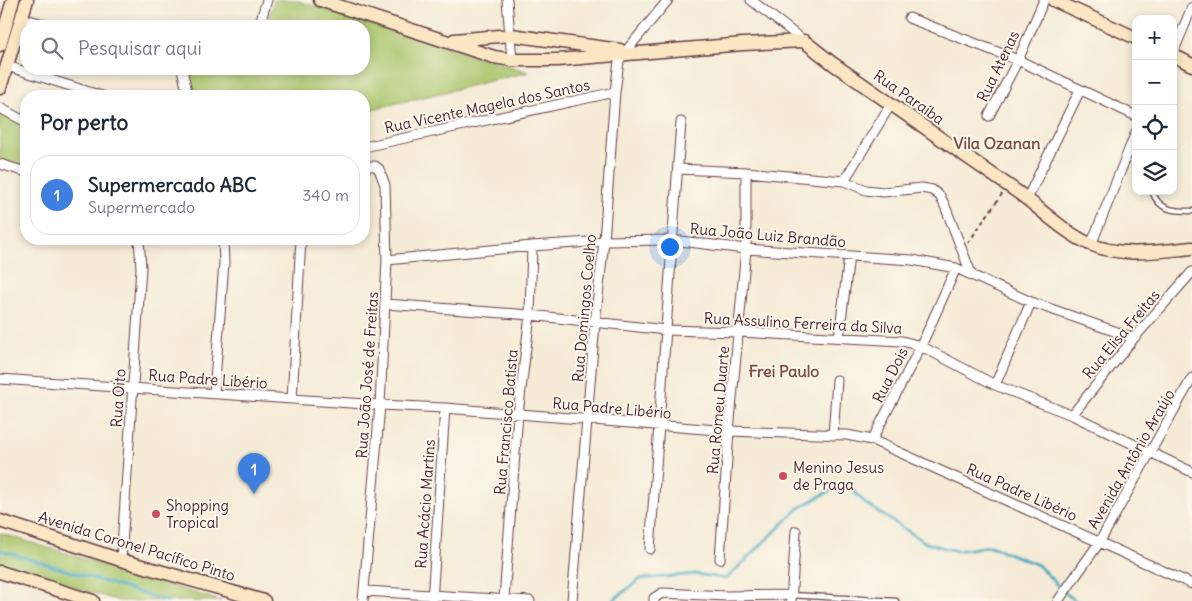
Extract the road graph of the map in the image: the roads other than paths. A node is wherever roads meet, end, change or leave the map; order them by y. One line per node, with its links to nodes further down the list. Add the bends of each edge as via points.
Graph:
1 (13, 0): 11 (street)
2 (27, 0): 12 (street)
3 (267, 0): 15 (street)
4 (320, 0): 19 (street)
5 (508, 0): 17 (street)
6 (668, 0): 24 (street)
7 (751, 0): 20 (street, Rua Paraíba)
8 (1044, 0): 28 (street, Rua Atenas)
9 (1053, 0): 18 (street)
10 (1192, 6): 22 (street)
11 (4, 15): 12 (street); 23 (street)
12 (22, 18): 14 (street)
13 (909, 18): 28 (street)
14 (29, 20)
15 (260, 20)
16 (20, 24): 30 (street)
17 (511, 35): 19 (street); 21 (street); 27 (street)
18 (1132, 36)
19 (449, 41): 27 (street)
20 (804, 41): 24 (street); 39 (street, Rua Paraíba)
21 (569, 43): 24 (street); 26 (street)
22 (1177, 44)
23 (0, 45)
24 (629, 53): 26 (street); 38 (street, Rua Domingos Coelho, via 619,61)
25 (1177, 56): 29 (street)
26 (569, 58): 27 (street)
27 (512, 60)
28 (1018, 60): 37 (street); 42 (street, Rua Atenas)
29 (1192, 65)
30 (7, 66): 31 (street); 34 (street)
31 (20, 70)
32 (36, 75): 35 (street)
33 (183, 75): 36 (street)
34 (0, 88)
35 (83, 90)
36 (187, 90)
37 (1080, 90): 41 (street); 54 (street)
38 (615, 92): 46 (street, Rua Vicente Magela dos Santos); 57 (street, Rua Domingos Coelho)
39 (891, 104): 52 (street); 54 (street, Rua Paraíba)
40 (0, 108): 43 (street)
41 (1132, 114)
42 (989, 116)
43 (20, 119)
44 (681, 122): 49 (street)
45 (1132, 142): 61 (street)
46 (370, 145)
47 (0, 164): 50 (street)
48 (370, 166): 66 (street, Rua João José de Freitas, via 379,169 386,185)
49 (678, 169): 51 (street); 56 (street)
50 (20, 170)
51 (746, 172): 52 (street); 64 (street, Rua Romeu Duarte)
52 (844, 181): 69 (street, via 866,190 883,192 932,190 945,206)
53 (1154, 195): 55 (lane, via 1167,210)
54 (1027, 199): 61 (street, Rua Paraíba)
55 (1192, 211)
56 (672, 240): 57 (street, Rua João Luiz Brandão); 64 (street, Rua João Luiz Brandão); 74 (street)
57 (604, 241): 62 (street, Rua João Luiz Brandão); 73 (street, Rua Domingos Coelho)
58 (139, 245): 83 (street, Rua Oito, via 141,268)
59 (223, 245): 84 (street)
60 (302, 245): 85 (street)
61 (1091, 245): 63 (street, Rua Paraíba, via 1144,252)
62 (532, 246): 66 (street, Rua João Luiz Brandão); 72 (street, Rua Francisco Batista)
63 (1192, 248)
64 (746, 249): 65 (street, Rua João Luiz Brandão); 75 (street, Rua Romeu Duarte)
65 (849, 256): 67 (street, Rua João Luiz Brandão, via 912,260); 76 (street)
66 (387, 260): 71 (street, Rua João José de Freitas)
67 (956, 268): 69 (street, Rua João Luiz Brandão); 78 (street, Rua Dois)
68 (1192, 272): 77 (street, Rua Elisa Freitas)
69 (972, 276): 70 (street, Rua João Luiz Brandão)
70 (1030, 302): 77 (street, Rua João Luiz Brandão); 82 (street)
71 (386, 304): 72 (street, Rua Assulino Ferreira da Silva); 86 (street, Rua João José de Freitas)
72 (530, 316): 73 (street, Rua Assulino Ferreira da Silva); 88 (street, Rua Francisco Batista)
73 (595, 323): 74 (street, Rua Assulino Ferreira da Silva); 90 (street, Rua Domingos Coelho)
74 (666, 330): 75 (street, Rua Assulino Ferreira da Silva); 91 (street)
75 (739, 332): 76 (street, Rua Assulino Ferreira da Silva); 92 (street, Rua Romeu Duarte)
76 (839, 337): 78 (street, Rua Assulino Ferreira da Silva, via 902,341)
77 (1134, 338): 89 (street, Rua Elisa Freitas)
78 (921, 346): 82 (street, Rua Assulino Ferreira da Silva); 94 (street, Rua Dois)
79 (0, 378): 83 (street, Rua Padre Libério)
80 (1192, 378): 95 (street, Avenida Antônio Araújo)
81 (837, 380): 93 (street)
82 (995, 385): 89 (street, Rua Assulino Ferreira da Silva)
83 (133, 388): 84 (street, Rua Padre Libério); 102 (street, Rua Oito)
84 (214, 393): 85 (street, Rua Padre Libério)
85 (292, 398): 86 (street, Rua Padre Libério)
86 (380, 405): 87 (street, Rua Padre Libério); 105 (street, Rua João José de Freitas)
87 (445, 408): 88 (street, Rua Padre Libério); 106 (street, Rua Acácio Martins)
88 (518, 414): 90 (street, Rua Padre Libério); 109 (street, Rua Francisco Batista)
89 (1072, 415): 95 (street, Rua Assulino Ferreira da Silva)
90 (588, 419): 91 (street, Rua Padre Libério); 110 (street, Rua Domingos Coelho)
91 (660, 426): 92 (street, Rua Padre Libério); 100 (street)
92 (729, 431): 93 (street, Rua Padre Libério); 101 (street, Rua Romeu Duarte)
93 (833, 435): 94 (street, Rua Padre Libério)
94 (872, 440): 99 (street, Rua Padre Libério)
95 (1151, 452): 96 (street, Rua Assulino Ferreira da Silva); 99 (street, Avenida Antônio Araújo)
96 (1192, 472)
97 (0, 521): 102 (street, Avenida Coronel Pacífico Pinto)
98 (796, 531): 108 (street)
99 (1099, 542): 104 (street, Rua Padre Libério); 111 (street, Avenida Antônio Araújo)
100 (650, 549)
101 (720, 559)
102 (121, 560): 113 (street, Avenida Coronel Pacífico Pinto)
103 (0, 572): 112 (street)
104 (1192, 584)
105 (365, 591): 106 (street); 114 (street, Rua João José de Freitas)
106 (432, 598): 109 (street)
107 (723, 598): 108 (street); 116 (street, via 662,593)
108 (791, 598): 117 (lane)
109 (504, 600): 115 (street)
110 (573, 600)
111 (1058, 600)
112 (93, 601)
113 (264, 601)
114 (363, 601)
115 (530, 601)
116 (654, 601)
117 (896, 601)

